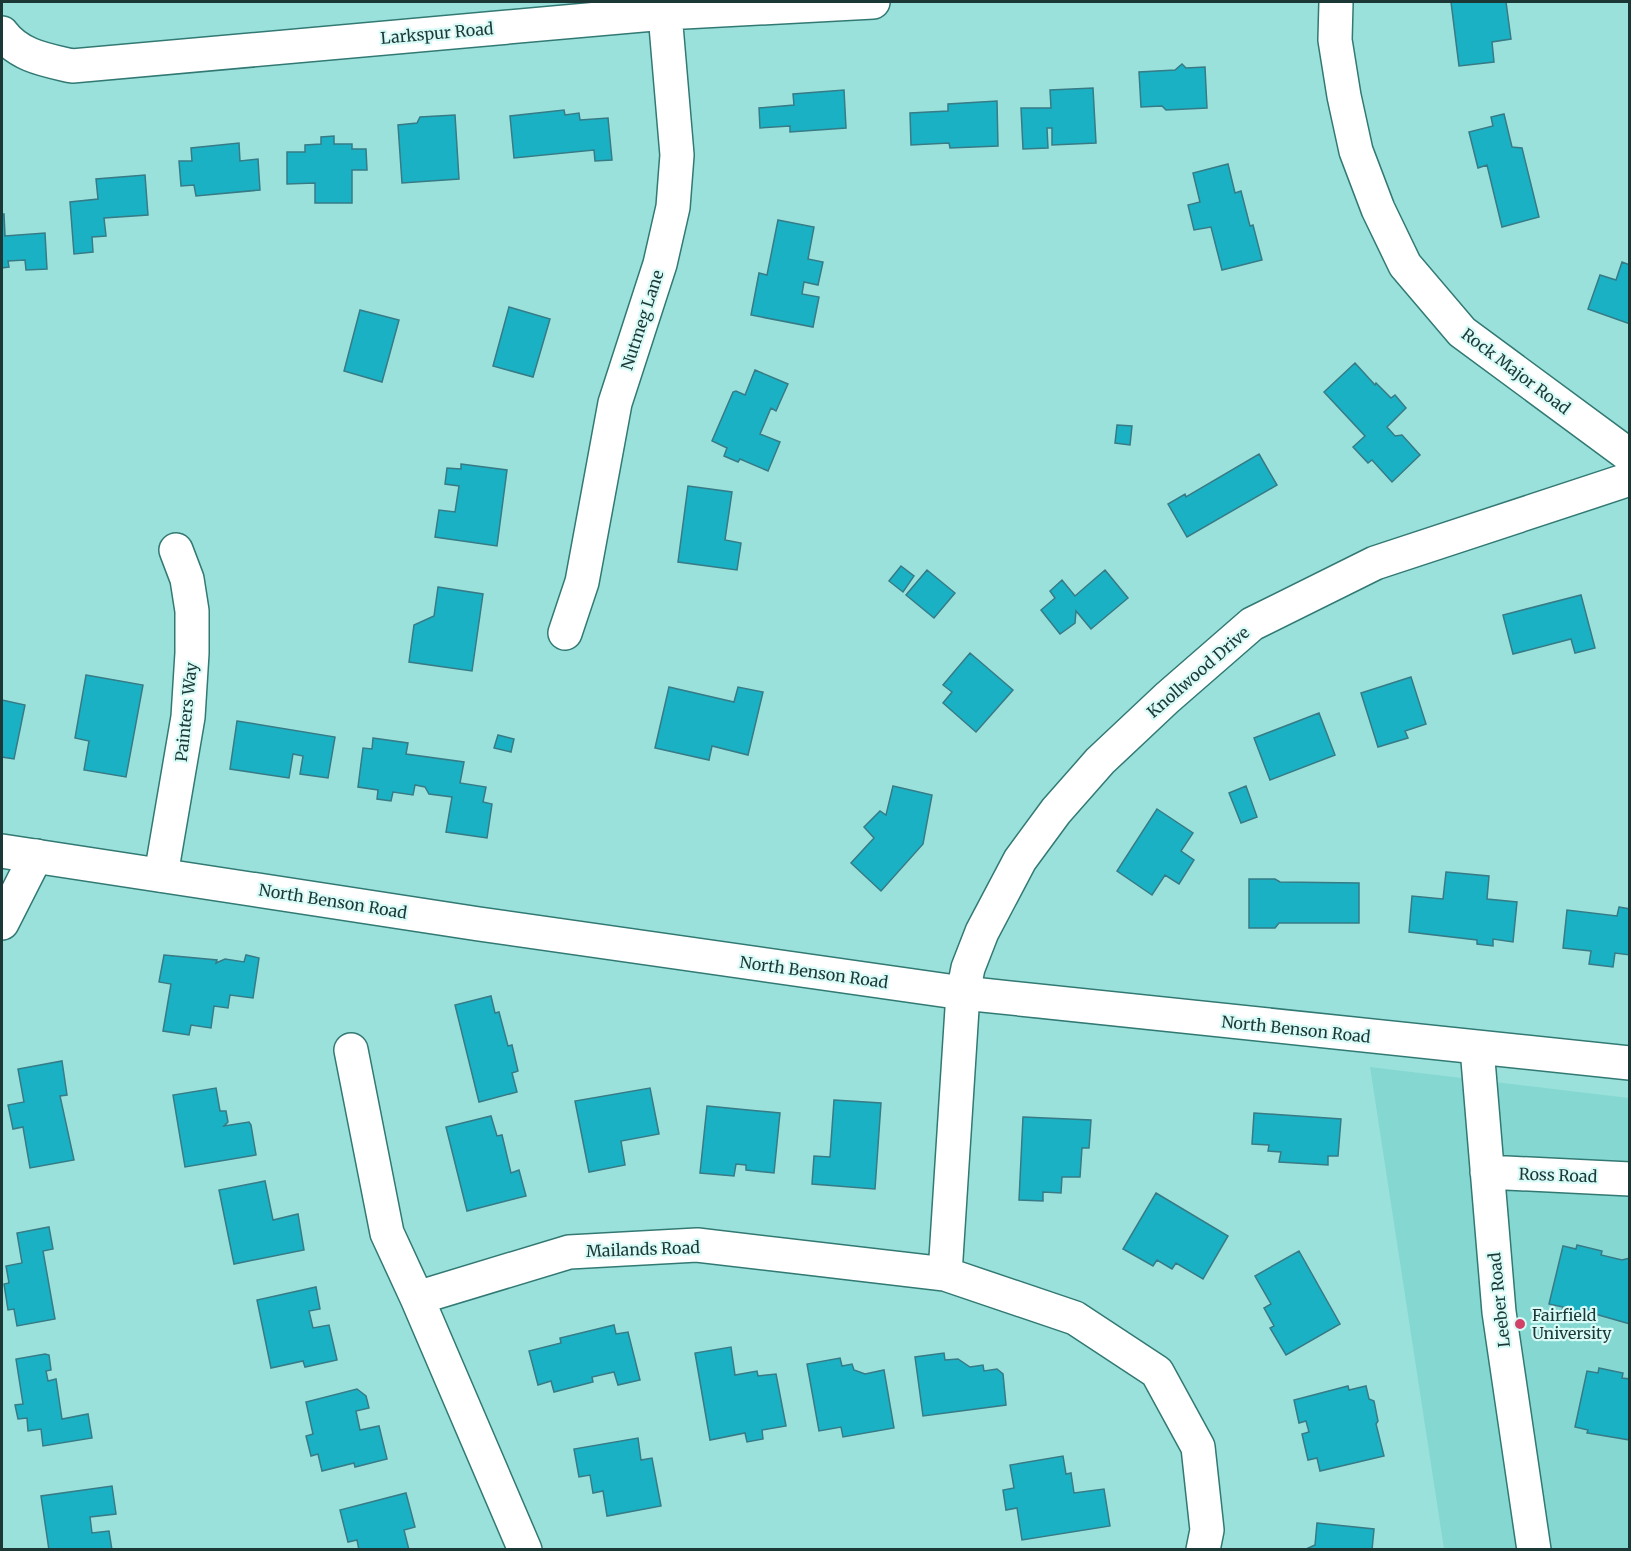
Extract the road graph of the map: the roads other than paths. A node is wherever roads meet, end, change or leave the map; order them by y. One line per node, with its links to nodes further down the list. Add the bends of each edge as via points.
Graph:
1 (873, 2): 3 (street, Larkspur Road)
2 (1336, 2): 5 (street, Rock Major Road, via 1335,40 1356,151 1405,265 1462,332)
3 (664, 7): 4 (street, Larkspur Road, via 72,66 26,54); 8 (street, Nutmeg Lane, via 677,155 673,207 660,264 615,403 582,582)
4 (4, 37)
5 (1629, 456)
6 (1629, 479): 13 (street, Knollwood Drive, via 1375,563 1251,624 1100,761 1056,811 1020,860 982,932)
7 (176, 550): 11 (street, Painters Way, via 187,579 192,611 192,653 188,717)
8 (565, 633)
9 (2, 851): 10 (street, North Benson Road)
10 (36, 856): 11 (street, North Benson Road); 12 (street)
11 (161, 875): 13 (street, North Benson Road)
12 (2, 922)
13 (963, 993): 14 (street, North Benson Road); 19 (street)
14 (1477, 1048): 16 (street, North Benson Road); 17 (street, Leeber Road)
15 (351, 1050): 20 (street, via 387,1233)
16 (1629, 1064)
17 (1487, 1172): 18 (street, Ross Road); 23 (street, Leeber Road, via 1498,1312)
18 (1629, 1179)
19 (945, 1274): 20 (street, Mailands Road, via 697,1245 569,1252); 22 (street, Mailands Road, via 1075,1318 1157,1372 1198,1447 1207,1530)
20 (417, 1298): 21 (street)
21 (525, 1550)
22 (1203, 1550)
23 (1534, 1550)

